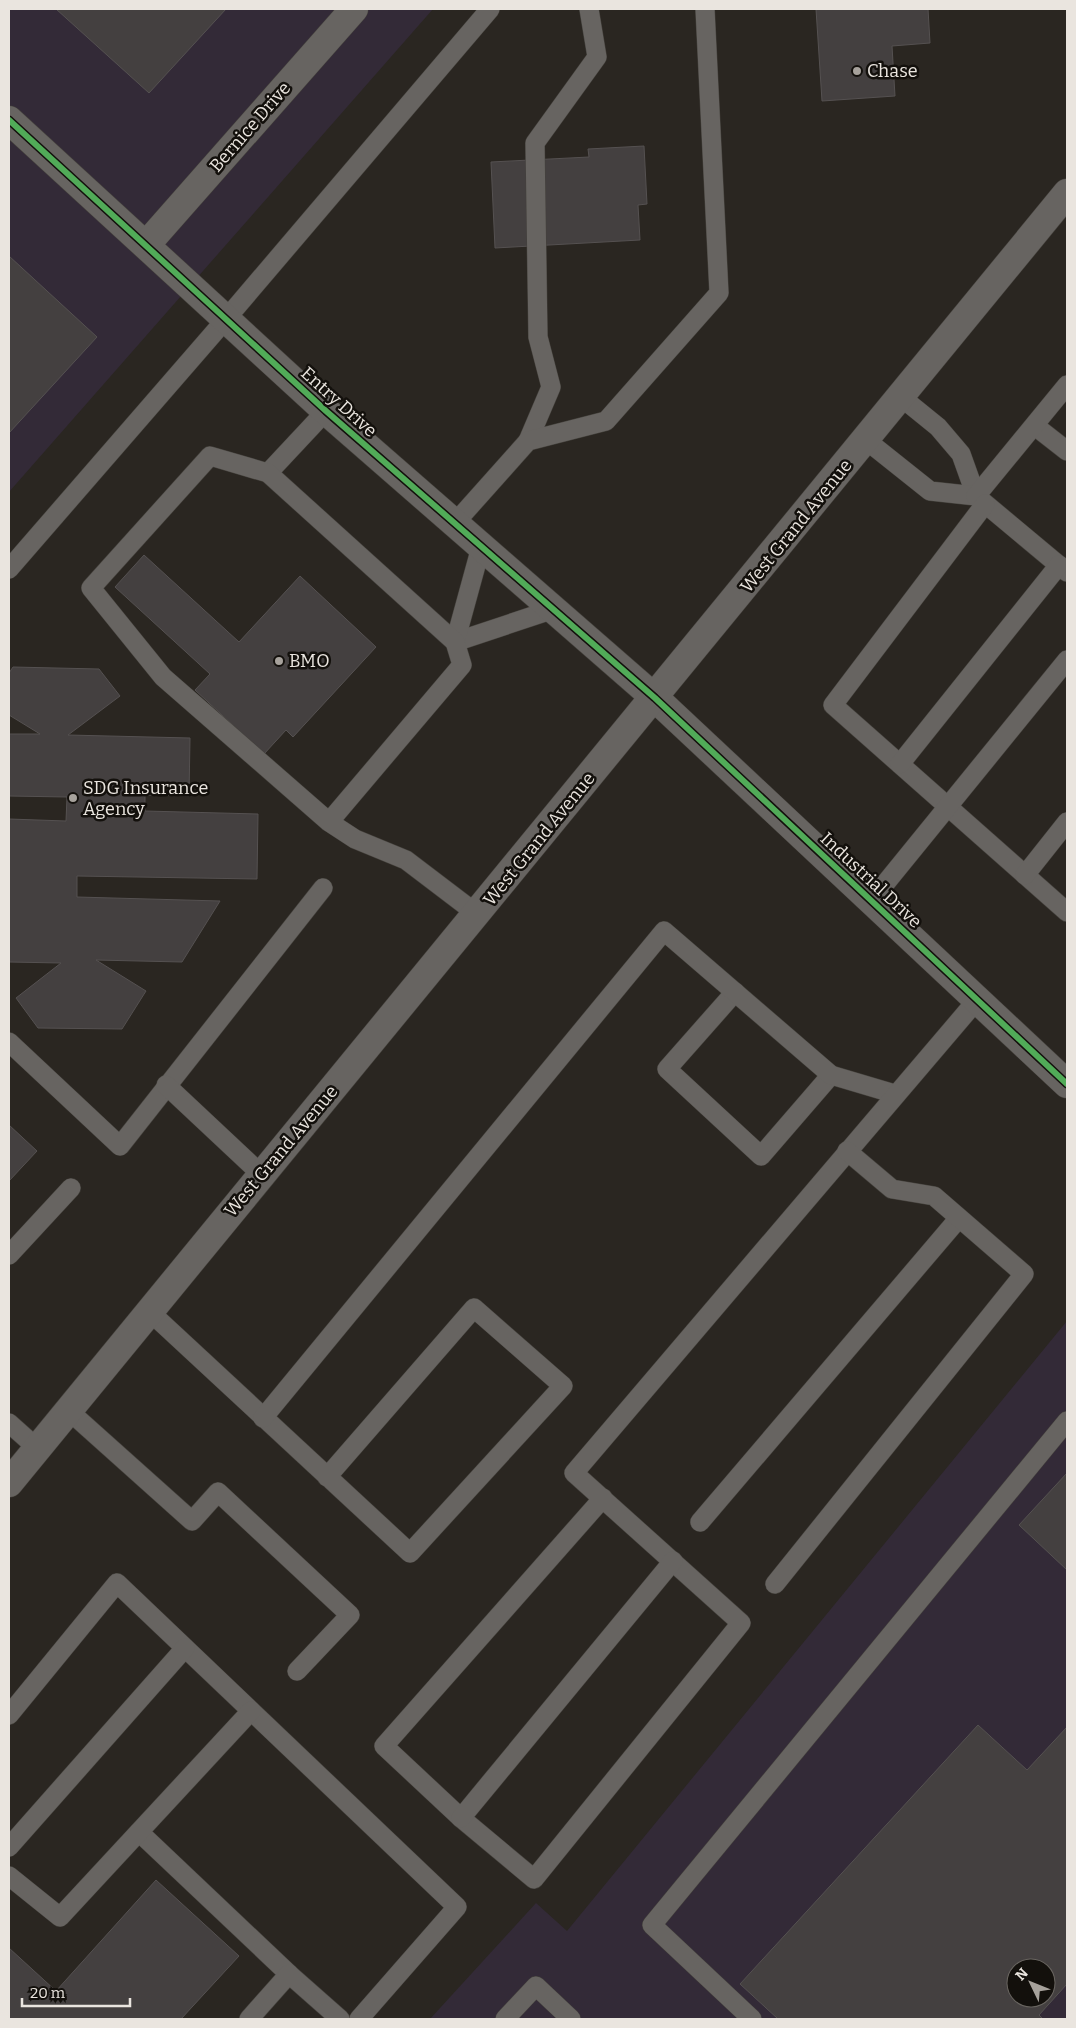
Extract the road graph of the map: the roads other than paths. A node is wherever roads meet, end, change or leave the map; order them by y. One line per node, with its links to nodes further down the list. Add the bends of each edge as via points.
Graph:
1 (354, 9): 7 (street, Bernice Drive)
2 (490, 9): 8 (lane)
3 (589, 9): 14 (lane, via 597,57 535,143 538,337 550,387)
4 (705, 9): 14 (lane, via 719,293 606,422)
5 (9, 120): 7 (street, Entry Drive)
6 (1067, 193): 10 (street, West Grand Avenue)
7 (146, 245): 8 (street, Entry Drive)
8 (226, 319): 11 (street, Entry Drive); 21 (lane)
9 (1067, 385): 12 (lane)
10 (901, 397): 13 (street, West Grand Avenue); 17 (lane, via 938,427 961,454)
11 (326, 411): 16 (lane); 18 (street, Entry Drive)
12 (1034, 426): 15 (lane); 17 (lane)
13 (866, 440): 17 (lane, via 930,492); 25 (street, West Grand Avenue)
14 (528, 441): 18 (lane)
15 (1067, 451)
16 (268, 472): 23 (lane); 28 (lane, via 210,456 91,588 163,677)
17 (980, 500): 20 (lane); 26 (lane, via 833,705)
18 (454, 524): 19 (street, Entry Drive)
19 (481, 547): 22 (street, Entry Drive); 23 (lane)
20 (1063, 568): 26 (lane)
21 (9, 569)
22 (551, 610): 23 (lane); 25 (street, Entry Drive)
23 (455, 642): 28 (lane, via 462,666)
24 (1067, 660): 27 (lane)
25 (654, 698): 32 (street, Industrial Drive); 34 (street, West Grand Avenue)
26 (900, 764): 27 (lane)
27 (948, 807): 30 (lane); 32 (lane)
28 (329, 822): 34 (lane, via 355,839 406,860)
29 (1067, 822): 30 (lane)
30 (1025, 875): 33 (lane)
31 (323, 888): 40 (lane)
32 (871, 901): 36 (street, Industrial Drive)
33 (1067, 912)
34 (477, 914): 43 (street, West Grand Avenue)
35 (735, 992): 38 (lane); 38 (lane, via 667,1069 761,1156); 49 (lane, via 664,931)
36 (977, 1000): 39 (street, Industrial Drive); 41 (lane)
37 (9, 1042): 40 (lane, via 120,1146)
38 (831, 1075): 41 (lane)
39 (1067, 1084)
40 (166, 1085): 43 (lane)
41 (896, 1094): 42 (lane)
42 (847, 1151): 45 (lane, via 892,1189 934,1196); 55 (lane, via 574,1472)
43 (262, 1175): 47 (street, West Grand Avenue)
44 (71, 1188): 46 (lane)
45 (959, 1218): 56 (lane); 58 (lane, via 1024,1274)
46 (9, 1255)
47 (149, 1311): 48 (street, West Grand Avenue); 49 (lane)
48 (68, 1410): 52 (street, West Grand Avenue); 60 (lane, via 192,1521 218,1492 350,1614)
49 (263, 1418): 53 (lane)
50 (1067, 1421): 73 (lane, via 652,1925)
51 (9, 1423): 52 (lane)
52 (37, 1448): 54 (street, West Grand Avenue)
53 (327, 1477): 53 (lane, via 474,1308 563,1386 410,1553)
54 (9, 1483)
55 (603, 1498): 57 (lane); 63 (lane, via 384,1746)
56 (700, 1522)
57 (673, 1561): 63 (lane); 63 (lane, via 741,1623 534,1879)
58 (775, 1584)
59 (185, 1648): 61 (lane); 62 (lane, via 117,1583); 65 (lane)
60 (297, 1671)
61 (251, 1711): 64 (lane); 70 (lane, via 457,1907)
62 (9, 1715)
63 (461, 1818)
64 (139, 1832): 66 (lane, via 60,1917); 67 (lane)
65 (9, 1847)
66 (9, 1876)
67 (289, 1974): 68 (lane); 69 (lane)
68 (249, 2019)
69 (340, 2019)
70 (359, 2019)
71 (505, 2019): 72 (lane, via 536,1986)
72 (571, 2019)
73 (752, 2019)

